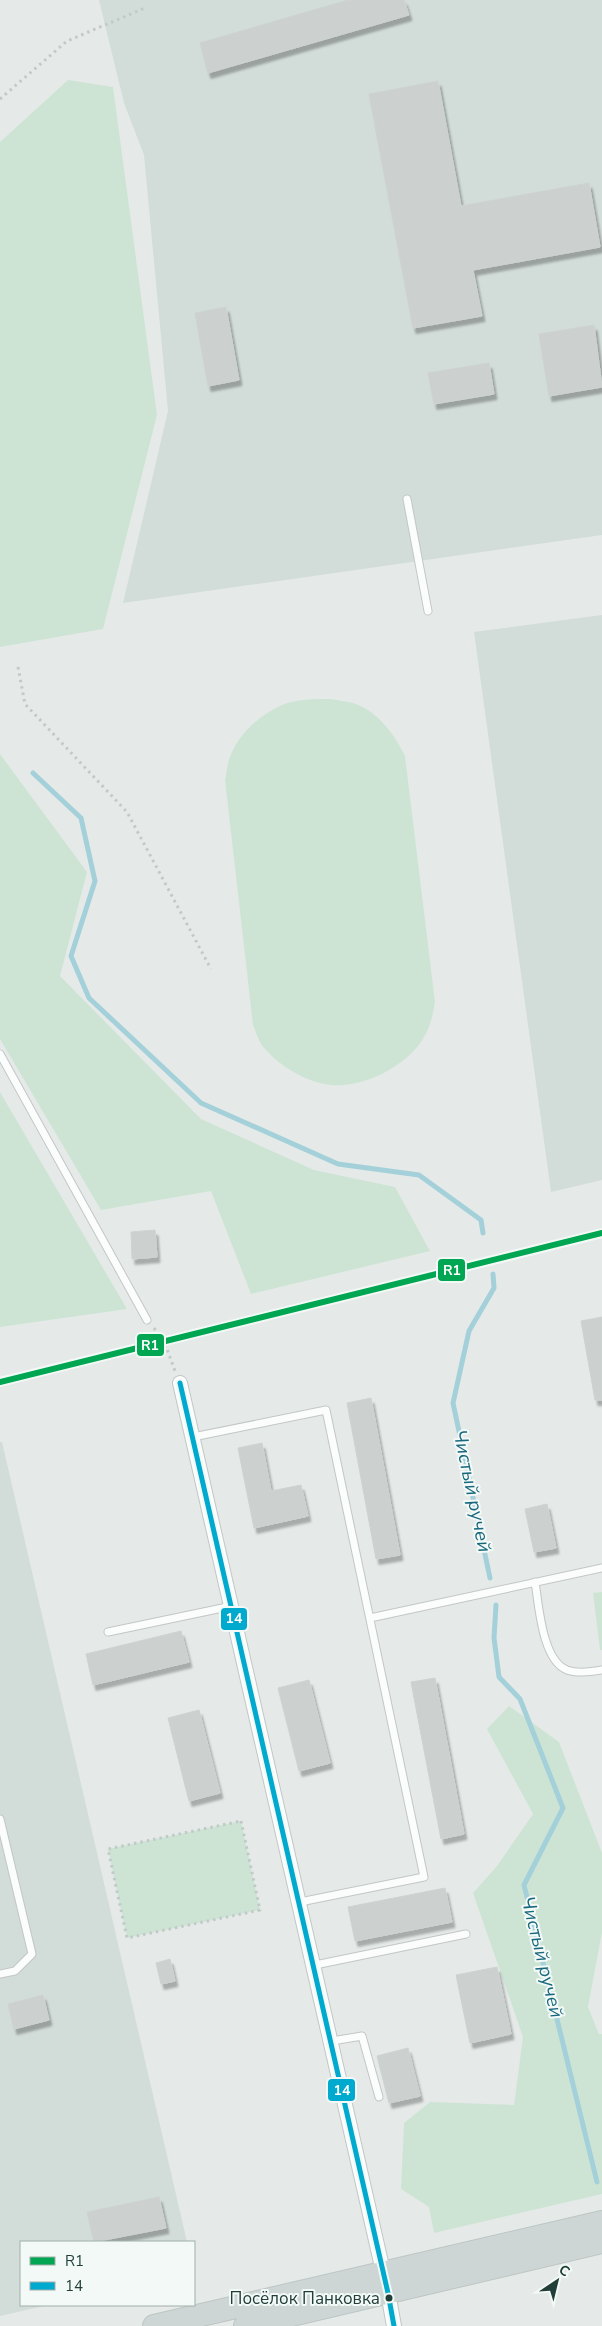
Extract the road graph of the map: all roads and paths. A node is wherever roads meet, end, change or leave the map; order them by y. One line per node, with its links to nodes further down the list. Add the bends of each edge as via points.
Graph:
1 (145, 8): 2 (path, via 66,41)
2 (0, 99)
3 (407, 500): 4 (lane)
4 (428, 611)
5 (18, 667): 6 (path, via 25,704 127,812)
6 (211, 970)
7 (0, 1054): 8 (lane)
8 (146, 1320): 9 (path, via 164,1341)
9 (180, 1383): 10 (street)
10 (193, 1437): 13 (street); 14 (lane, via 326,1410)
11 (602, 1568): 12 (lane)
12 (535, 1582): 14 (lane); 16 (lane, via 553,1658 567,1670 586,1673)
13 (232, 1606): 15 (lane); 18 (street)
14 (370, 1618): 18 (lane, via 424,1878)
15 (108, 1632)
16 (602, 1670)
17 (0, 1819): 22 (lane, via 32,1954 16,1970)
18 (300, 1902): 21 (street)
19 (260, 1910): 19 (path, via 127,1938 108,1849 241,1820)
20 (466, 1934): 21 (lane)
21 (315, 1965): 23 (street)
22 (0, 1974)
23 (332, 2041): 24 (lane, via 362,2036); 27 (street)
24 (379, 2097)
25 (602, 2222): 27 (main road)
26 (602, 2242): 27 (main road)
27 (386, 2283): 28 (main road); 29 (main road); 30 (street)
28 (154, 2326)
29 (245, 2326)
30 (394, 2326)

